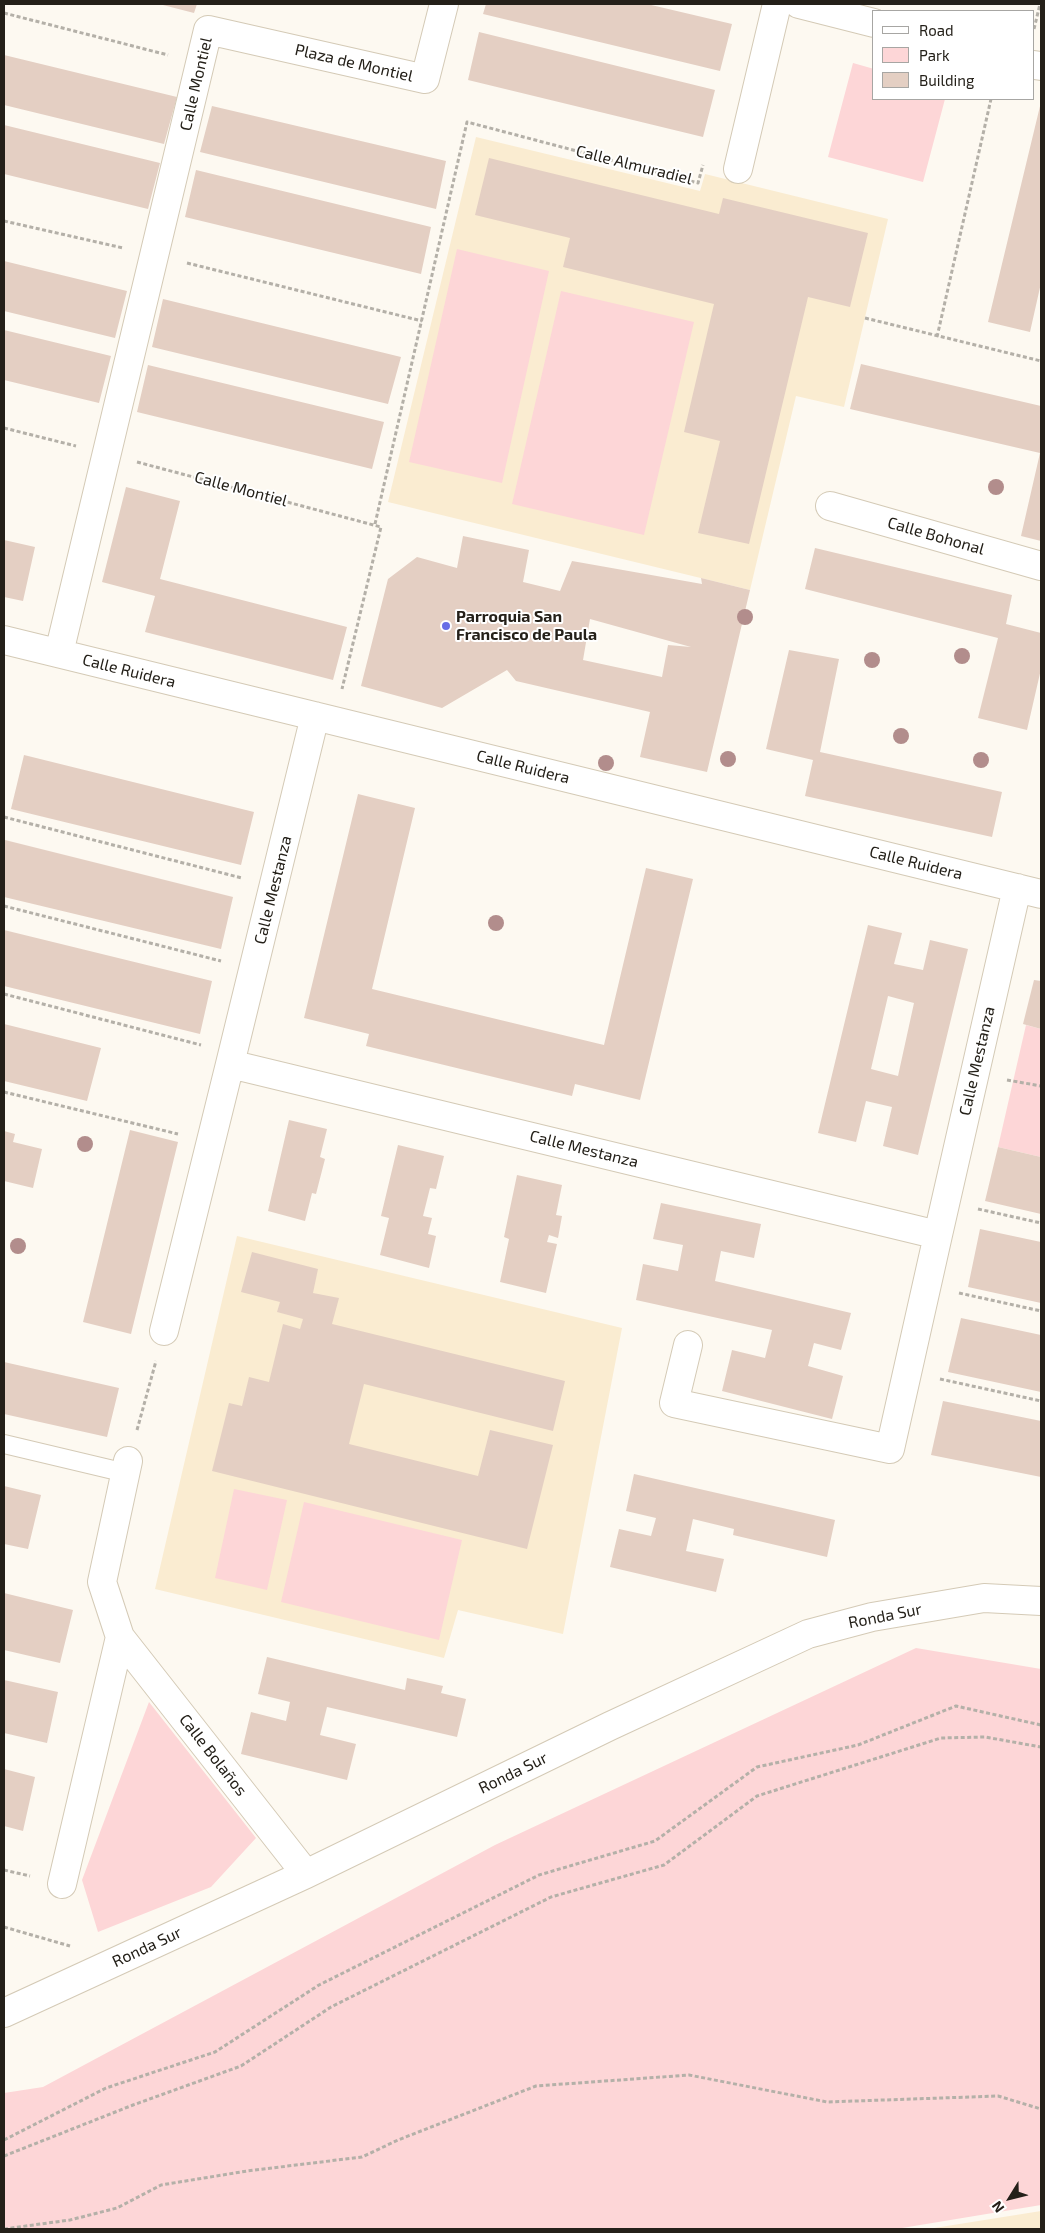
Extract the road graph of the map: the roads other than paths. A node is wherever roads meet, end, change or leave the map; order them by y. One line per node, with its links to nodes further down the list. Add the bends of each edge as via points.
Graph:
1 (444, 4): 5 (street, Plaza de Montiel, via 425,79)
2 (777, 4): 6 (street)
3 (799, 4): 4 (street)
4 (872, 22)
5 (208, 30): 10 (street, Calle Montiel)
6 (738, 169)
7 (830, 506): 8 (street, Calle Bohonal)
8 (1041, 566)
9 (4, 640): 10 (street, Calle Ruidera)
10 (59, 654): 11 (street, Calle Ruidera)
11 (325, 719): 12 (street, Calle Ruidera); 13 (street, Calle Mestanza, via 274,887)
12 (1029, 891): 14 (street, Calle Mestanza)
13 (231, 1059): 14 (street, Calle Mestanza); 15 (street, Calle Mestanza)
14 (938, 1234): 16 (street, Calle Mestanza, via 890,1449 674,1403)
15 (164, 1332)
16 (688, 1345)
17 (4, 1444): 18 (lane)
18 (127, 1467): 20 (street, Calle Bolaños, via 102,1582)
19 (1041, 1601): 21 (street, Ronda Sur, via 984,1598 872,1618 808,1634)
20 (120, 1637): 21 (street, Calle Bolaños); 22 (street)
21 (306, 1874): 23 (street, Ronda Sur)
22 (62, 1884)
23 (4, 2013)

